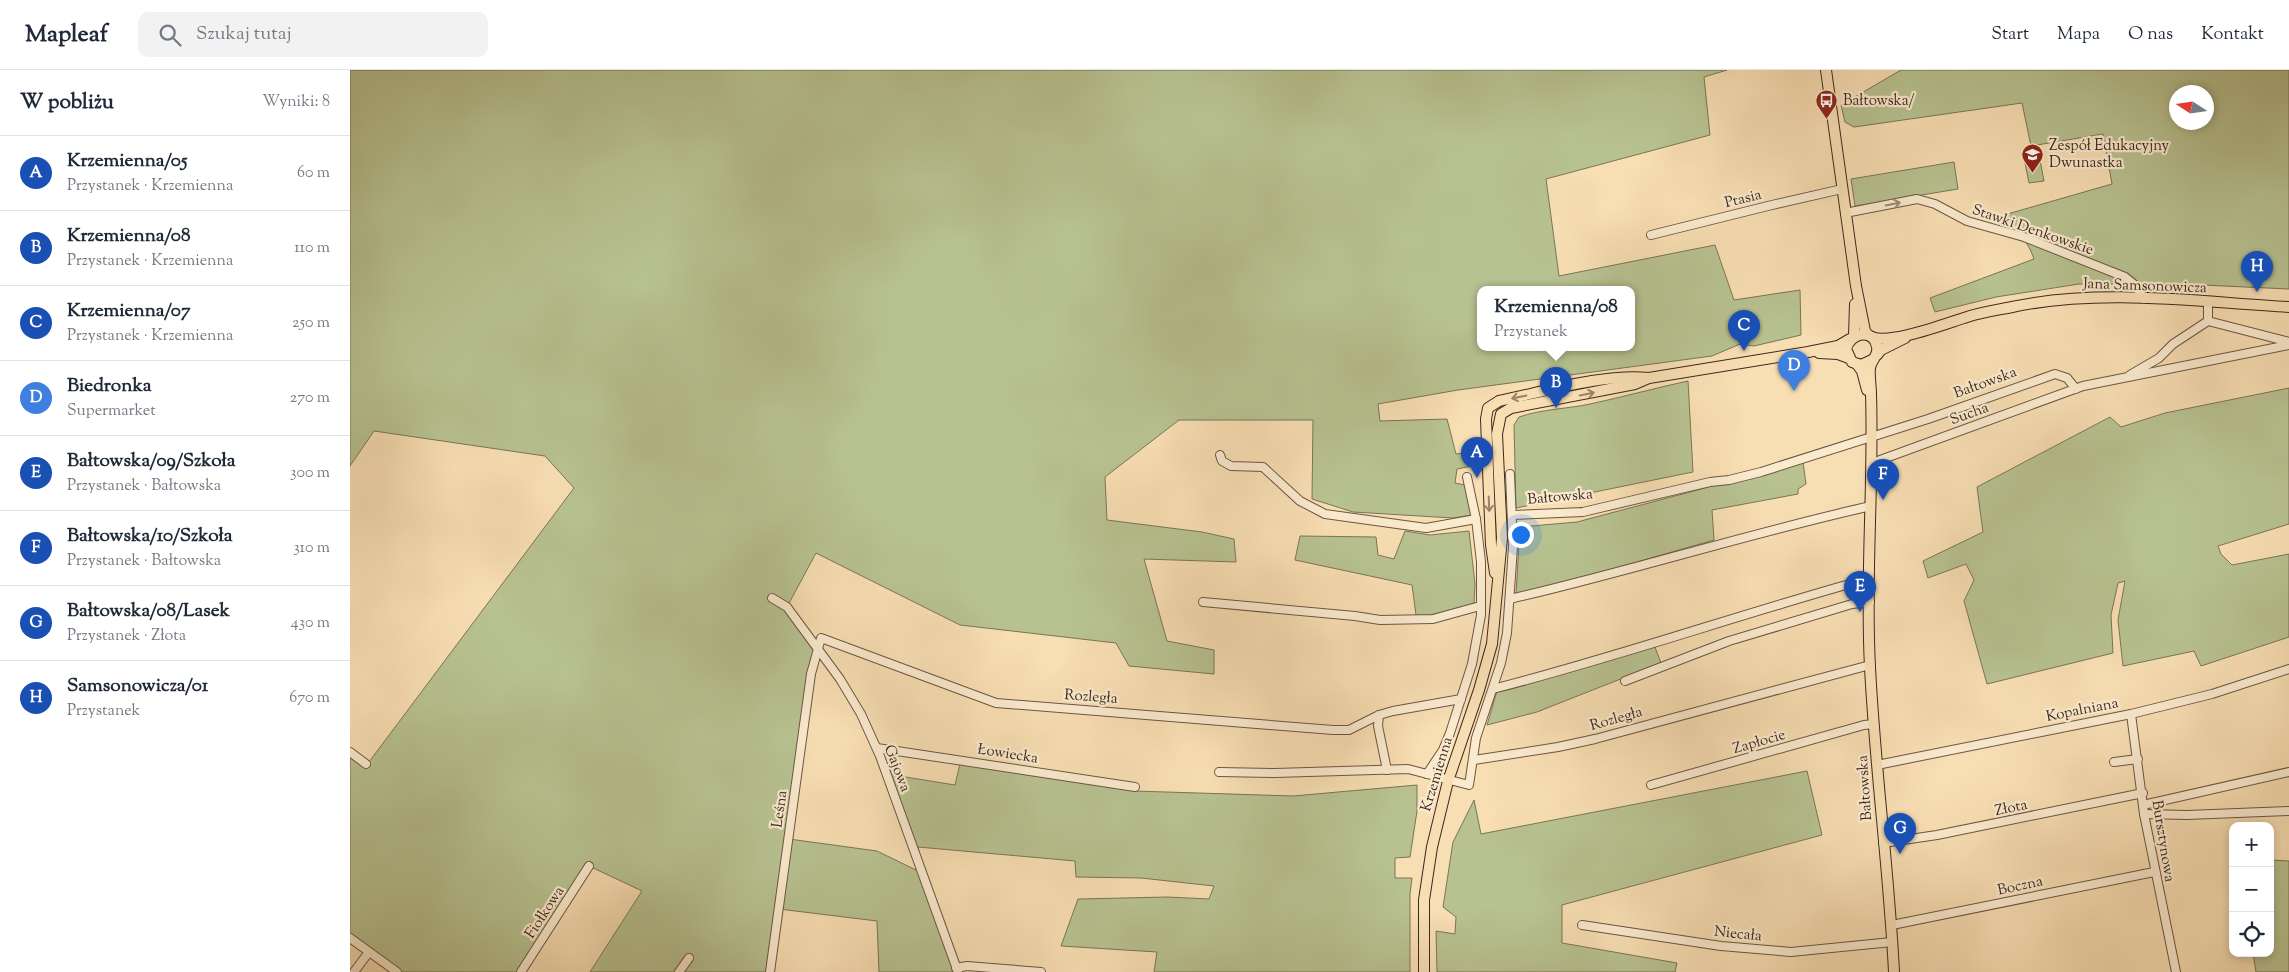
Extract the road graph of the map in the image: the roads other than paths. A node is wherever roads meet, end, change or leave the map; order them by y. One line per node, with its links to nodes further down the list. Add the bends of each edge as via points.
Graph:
1 (1826, 70): 2 (main road)
2 (1842, 189): 3 (main road); 4 (street, Ptasia)
3 (1845, 213): 5 (main road); 6 (street, Stawki Denkowskie, one-way to 6, via 1917,199 1935,204 1967,221 2024,237 2125,277)
4 (1651, 235)
5 (1856, 286): 11 (main road, via 1865,331); 12 (main road)
6 (2144, 299): 7 (main road, Jana Samsonowicza); 10 (main road, Jana Samsonowicza, via 2086,297 2020,305 1969,316)
7 (2208, 302): 8 (main road, Jana Samsonowicza); 9 (street)
8 (2289, 307)
9 (2208, 321): 13 (street); 17 (street, via 2173,344 2159,358)
10 (1915, 333): 11 (main road, Jana Samsonowicza, via 1884,339); 15 (main road, Jana Samsonowicza, via 1880,350)
11 (1870, 336): 12 (main road); 15 (main road, via 1877,345)
12 (1852, 338): 14 (main road, Krzemienna, via 1838,346); 16 (main road, via 1846,348)
13 (2289, 344): 17 (street)
14 (1808, 352): 16 (main road, Krzemienna, via 1838,354); 54 (main road, Krzemienna, via 1649,378 1634,376 1586,383 1499,401 1488,408 1490,545 1497,589 1492,644)
15 (1875, 357): 16 (main road, via 1866,364); 19 (main road, Bałtowska, via 1870,368)
16 (1853, 361): 19 (main road, Bałtowska, via 1862,372)
17 (2121, 378): 18 (street, Sucha)
18 (2076, 389): 20 (street, Bałtowska, via 2066,378 2054,374); 22 (street, Sucha)
19 (1872, 406): 20 (main road, Bałtowska)
20 (1871, 437): 22 (main road, Bałtowska); 26 (street, Bałtowska, via 1760,472 1583,512)
21 (1220, 455): 27 (street, via 1222,461 1231,466 1263,467 1300,501 1325,514 1426,528)
22 (1872, 463): 25 (main road, Bałtowska)
23 (1510, 474): 26 (street)
24 (1467, 478): 27 (street)
25 (1871, 506): 28 (main road, Bałtowska); 30 (street)
26 (1512, 515): 30 (street)
27 (1476, 519): 33 (street, via 1481,562)
28 (1869, 582): 32 (main road, Bałtowska); 38 (street, via 1853,583 1748,612 1579,667)
29 (772, 598): 34 (street, Gajowa, via 787,607)
30 (1510, 599): 38 (street, via 1502,655)
31 (1203, 602): 33 (street, via 1380,620 1433,619)
32 (1870, 602): 35 (main road, Bałtowska); 37 (street, via 1852,604 1729,641)
33 (1480, 606): 39 (street, via 1478,636)
34 (817, 650): 41 (street, Rozległa, via 821,638 996,703 1333,730 1349,730); 43 (street, Gajowa, via 840,679); 75 (street, Leśna)
35 (1870, 665): 42 (main road, Bałtowska); 46 (street, Rozległa, via 1595,739)
36 (2289, 669): 40 (street, Kopalniana, via 2212,694)
37 (1625, 681)
38 (1493, 689): 46 (street, via 1476,738)
39 (1461, 699): 41 (street, Rozległa); 53 (street, via 1443,750)
40 (2131, 714): 45 (street, Bursztynowa); 49 (street, Kopalniana)
41 (1379, 715): 50 (street, via 1378,726)
42 (1874, 724): 49 (main road, Bałtowska); 55 (street, Zapłocie)
43 (876, 748): 56 (street, Łowiecka); 70 (street, Gajowa)
44 (350, 752): 48 (street)
45 (2138, 759): 47 (street); 57 (street, Bursztynowa)
46 (1474, 760): 54 (street, via 1469,785)
47 (2114, 762)
48 (366, 764)
49 (1877, 765): 61 (main road, Bałtowska)
50 (1387, 770): 51 (street); 53 (street, via 1408,769)
51 (1219, 772)
52 (2289, 772): 58 (street)
53 (1427, 774): 54 (street)
54 (1448, 781): 77 (main road, Krzemienna, via 1432,846 1424,900)
55 (1651, 785)
56 (1135, 787)
57 (2143, 794): 58 (street, Bursztynowa); 61 (street, Złota, via 1938,836)
58 (2143, 805): 60 (street, Bursztynowa)
59 (2289, 811): 60 (street)
60 (2144, 814): 63 (street, Bursztynowa)
61 (1883, 843): 65 (main road, Bałtowska)
62 (589, 866): 73 (street, Fiołkowa)
63 (2154, 872): 65 (street, Boczna); 79 (street, Bursztynowa)
64 (1582, 925): 67 (street, Niecała, via 1721,946 1791,952)
65 (1892, 925): 67 (main road, Bałtowska)
66 (350, 938): 68 (street)
67 (1892, 942): 78 (main road, Bałtowska)
68 (369, 952): 71 (street); 72 (street)
69 (689, 958): 74 (street)
70 (957, 970): 76 (street, via 967,966)
71 (354, 972)
72 (397, 972)
73 (521, 972)
74 (680, 972)
75 (770, 972)
76 (1041, 972)
77 (1424, 972)
78 (1894, 972)
79 (2176, 972)

